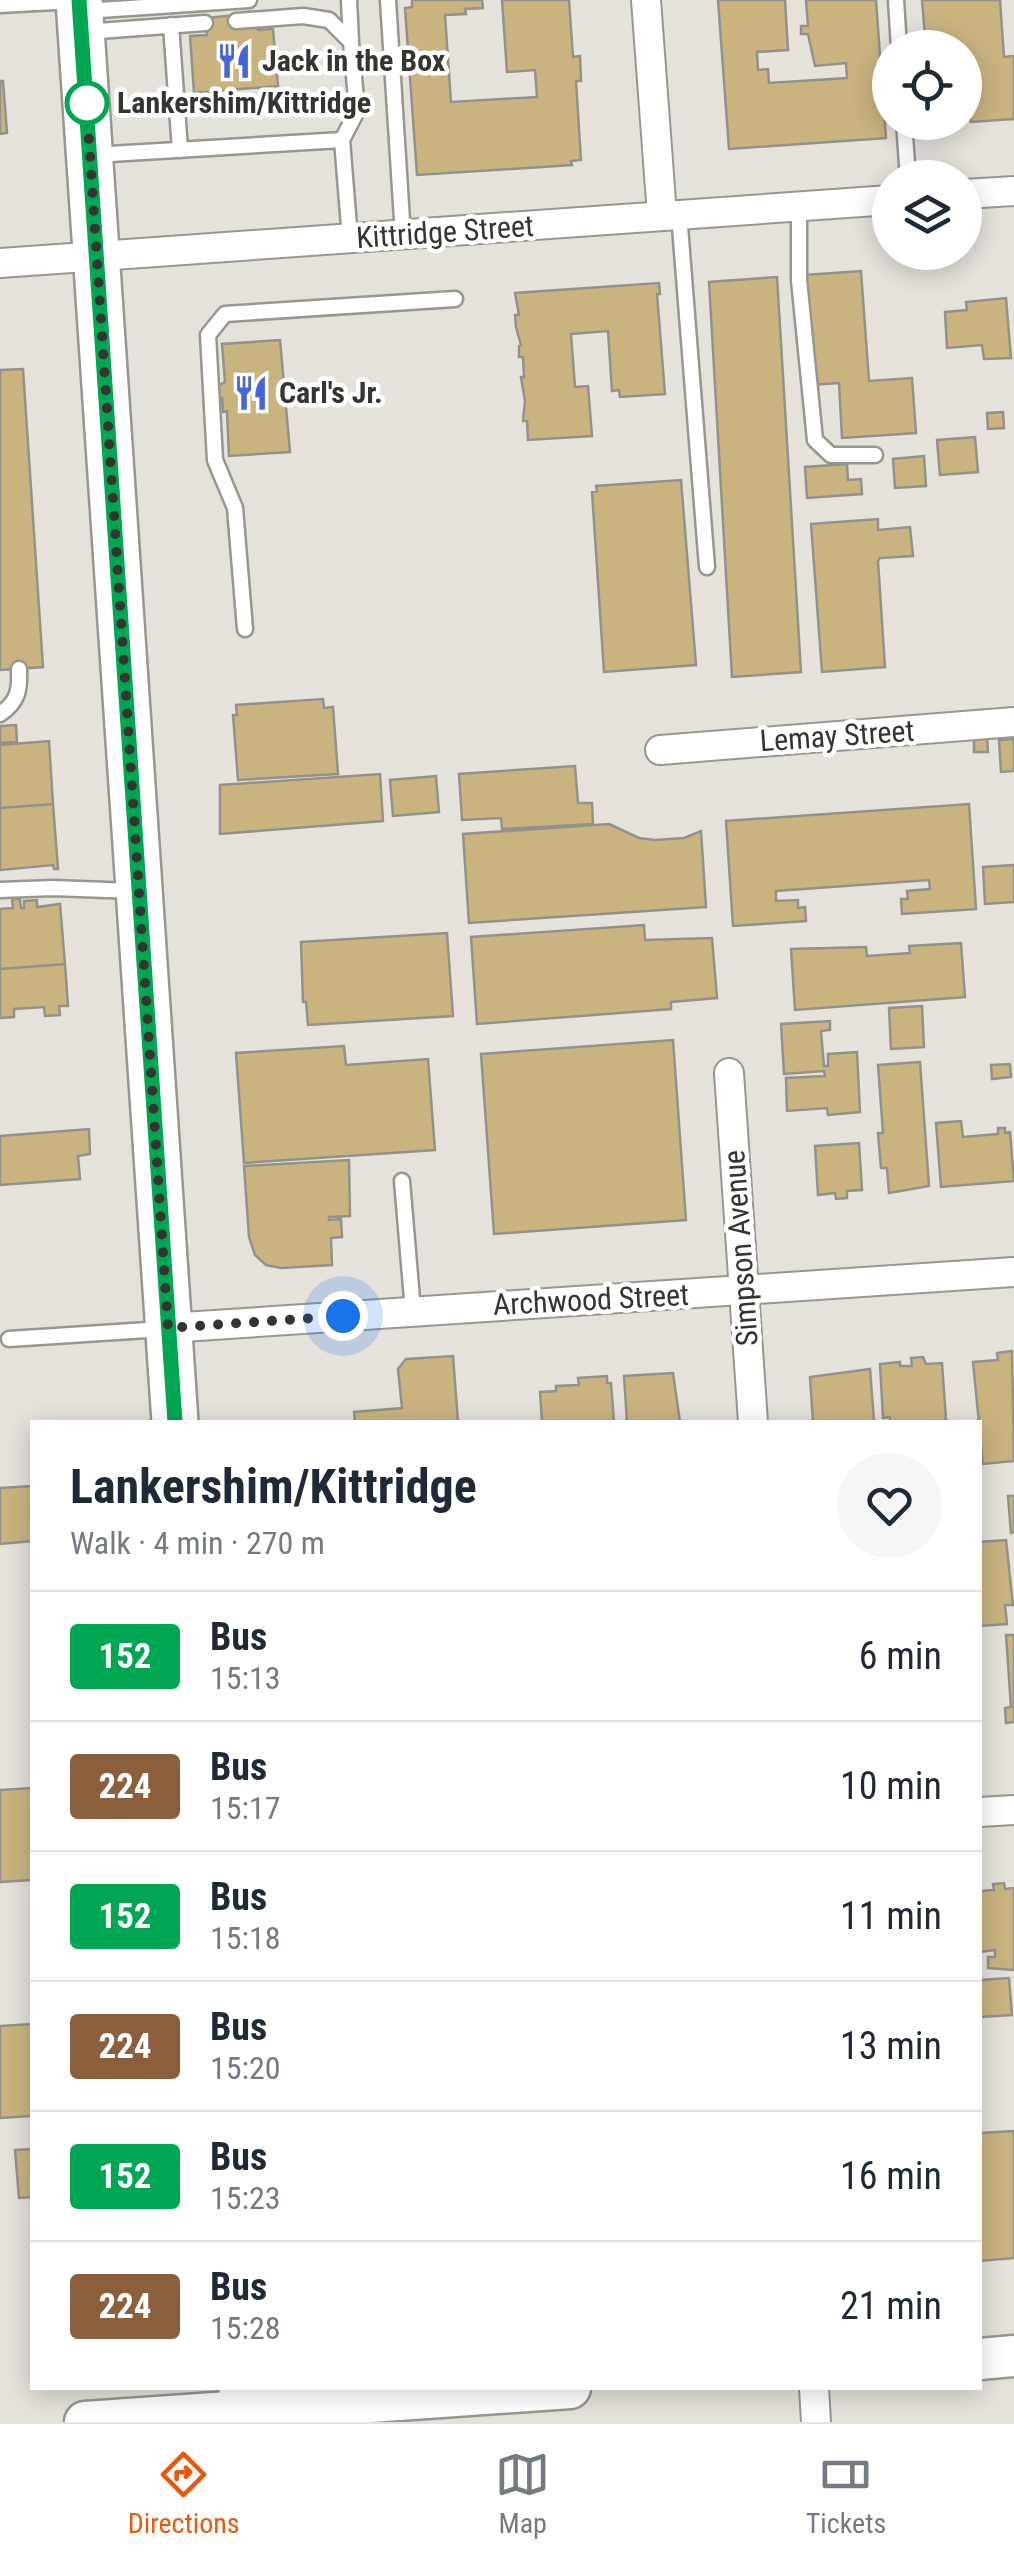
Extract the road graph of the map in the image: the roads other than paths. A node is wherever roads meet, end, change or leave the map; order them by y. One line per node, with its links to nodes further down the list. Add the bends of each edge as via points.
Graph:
1 (249, 0): 7 (lane)
2 (349, 0): 12 (lane)
3 (388, 0): 21 (lane)
4 (646, 0): 20 (street)
5 (896, 0): 11 (lane)
6 (0, 5): 7 (lane)
7 (80, 11): 10 (lane); 15 (main road)
8 (236, 22): 12 (lane, via 329,20)
9 (205, 23): 10 (lane)
10 (171, 26): 14 (lane)
11 (898, 30)
12 (351, 42): 13 (lane, via 357,111)
13 (342, 140): 14 (lane); 22 (lane)
14 (180, 150): 15 (lane)
15 (90, 155): 23 (main road)
16 (1014, 191): 17 (street)
17 (982, 193)
18 (872, 201): 19 (street, Kittridge Street)
19 (800, 206): 20 (street, Kittridge Street); 26 (lane, via 799,280 815,440 831,455)
20 (671, 215): 21 (street, Kittridge Street); 27 (lane)
21 (403, 236): 22 (street, Kittridge Street)
22 (350, 240): 23 (street, Kittridge Street)
23 (98, 256): 24 (street, Kittridge Street); 34 (main road)
24 (0, 263)
25 (455, 299): 28 (lane, via 225,314 208,335 215,460 235,508)
26 (875, 455)
27 (707, 566)
28 (245, 629)
29 (19, 669): 30 (lane, via 20,690)
30 (0, 714)
31 (1014, 722): 32 (street, Lemay Street)
32 (660, 750)
33 (0, 890): 34 (lane)
34 (139, 891): 40 (main road)
35 (729, 1073): 38 (street, Simpson Avenue)
36 (402, 1181): 39 (lane)
37 (1014, 1272): 38 (street, Archwood Street)
38 (744, 1291): 39 (street, Archwood Street); 43 (street, Simpson Avenue)
39 (413, 1311): 40 (street, Archwood Street)
40 (168, 1328): 41 (lane); 42 (main road)
41 (9, 1339)
42 (175, 1420)
43 (753, 1420)
44 (1014, 1810): 45 (street)
45 (982, 1812)
46 (1014, 2356): 47 (main road)
47 (982, 2359)
48 (524, 2390): 50 (main road)
49 (814, 2390): 52 (street)
50 (243, 2407): 51 (main road)
51 (86, 2422)
52 (816, 2422)

